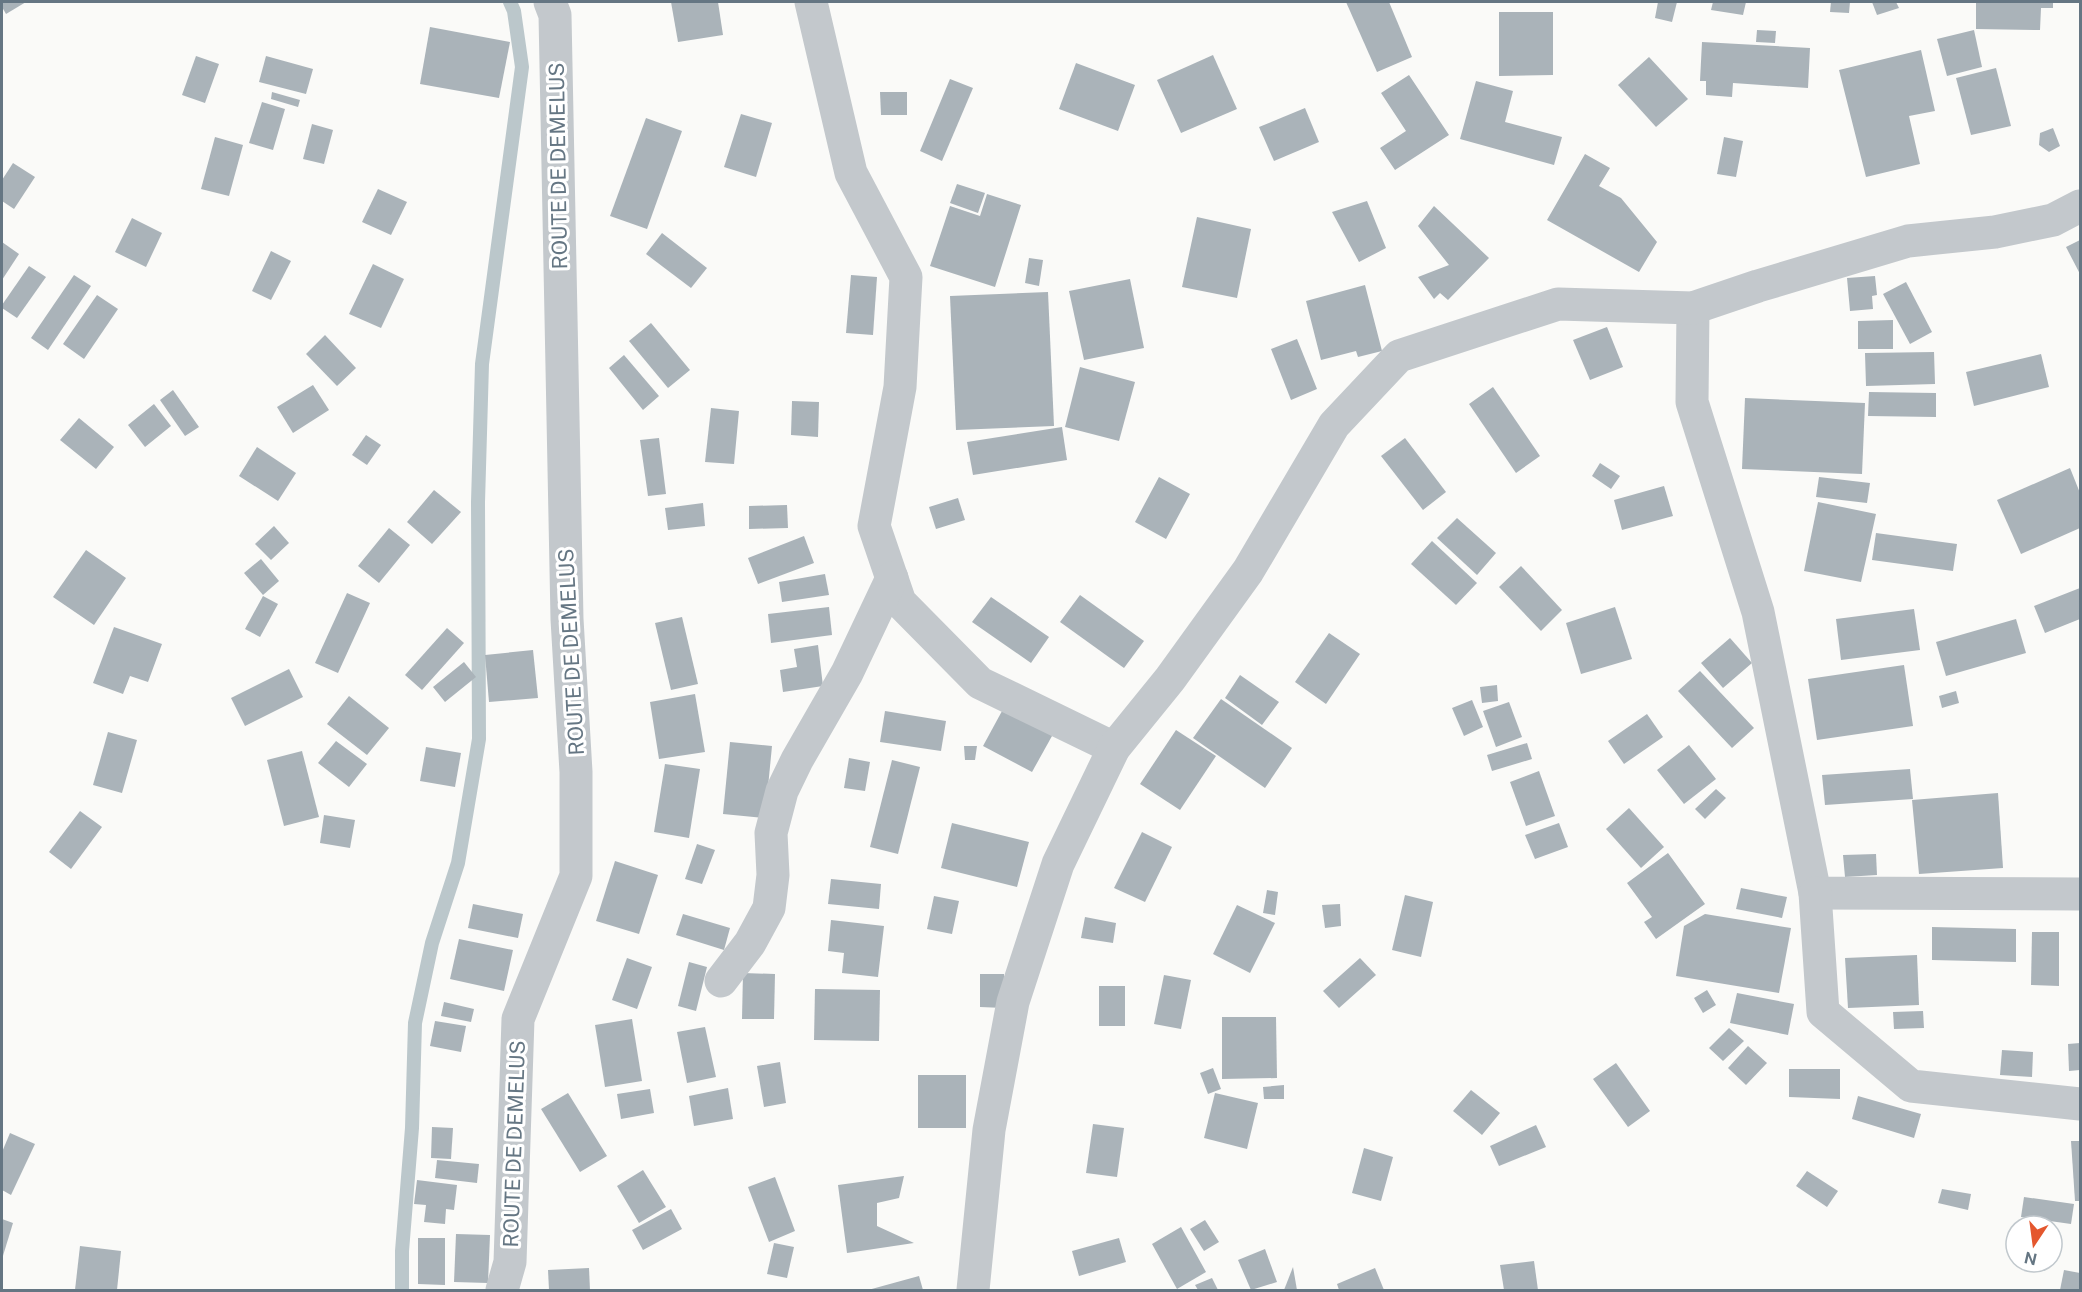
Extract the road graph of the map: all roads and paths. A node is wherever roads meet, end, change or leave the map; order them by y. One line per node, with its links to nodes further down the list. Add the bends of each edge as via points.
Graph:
1 (550, 2): 11 (street, ROUTE DE DEMELUS, via 555,15 576,876 518,1019 510,1262)
2 (811, 2): 5 (street, via 851,173 906,277 900,387 874,525)
3 (2080, 206): 4 (street, via 2053,220 1995,232 1908,242)
4 (1693, 308): 6 (street, via 1558,304 1399,356 1334,425 1248,571 1170,680); 7 (street, via 1692,402 1758,612)
5 (892, 578): 6 (street, via 900,602 980,683); 9 (street, via 848,673 782,791 771,833 774,876 769,908 750,943)
6 (1114, 748): 12 (street, via 1058,864 1013,1002 989,1130)
7 (1815, 893): 8 (street); 10 (street, via 1823,1012 1911,1086)
8 (2080, 894)
9 (721, 981)
10 (2080, 1104)
11 (502, 1290)
12 (973, 1290)

